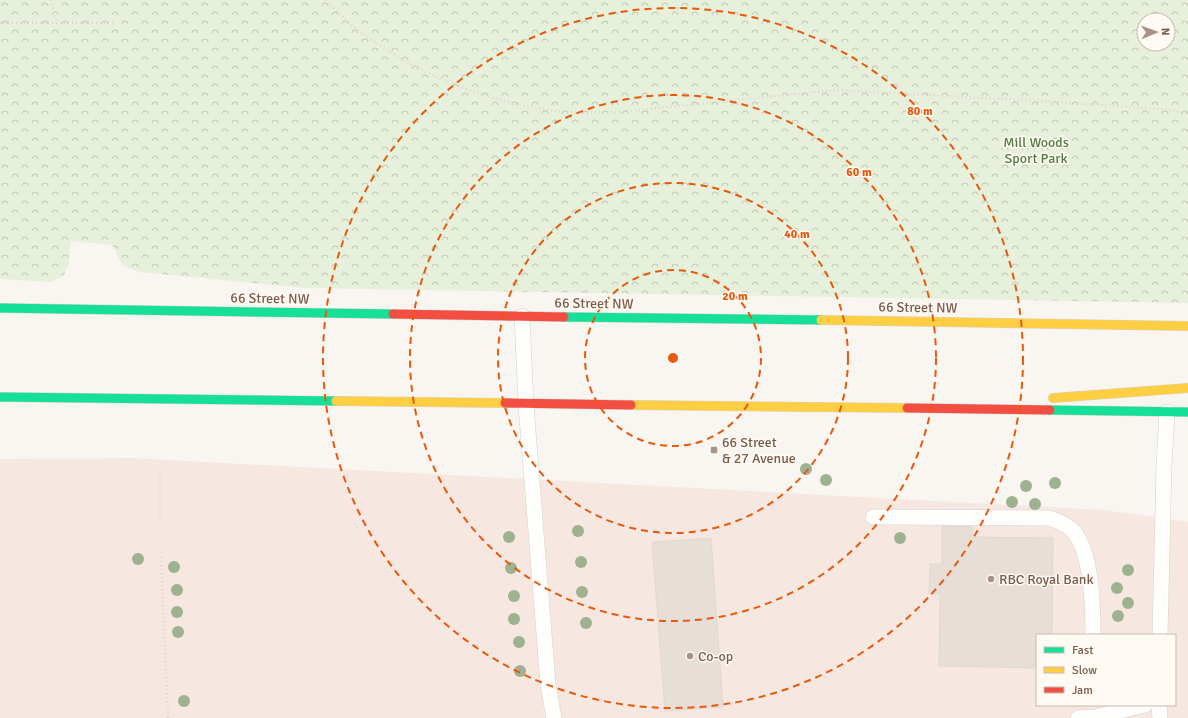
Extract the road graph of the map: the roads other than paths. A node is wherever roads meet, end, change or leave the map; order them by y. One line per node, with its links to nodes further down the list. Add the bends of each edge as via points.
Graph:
1 (0, 308): 2 (main road, 66 Street NW)
2 (522, 316): 3 (main road, 66 Street NW); 8 (lane)
3 (1188, 326)
4 (1188, 388): 6 (main road)
5 (0, 397): 8 (main road)
6 (1046, 399)
7 (1031, 400): 9 (main road)
8 (526, 405): 9 (main road); 18 (lane, via 548,684)
9 (905, 410): 10 (main road)
10 (1168, 412): 11 (main road); 14 (lane, via 1164,466)
11 (1188, 412)
12 (873, 517): 13 (lane, via 1049,518 1063,522 1075,533 1082,546 1092,594)
13 (1093, 634)
14 (1160, 634)
15 (1137, 706): 17 (lane)
16 (1159, 706): 20 (lane)
17 (1095, 711): 19 (lane)
18 (554, 718)
19 (1078, 718)
20 (1160, 718)

